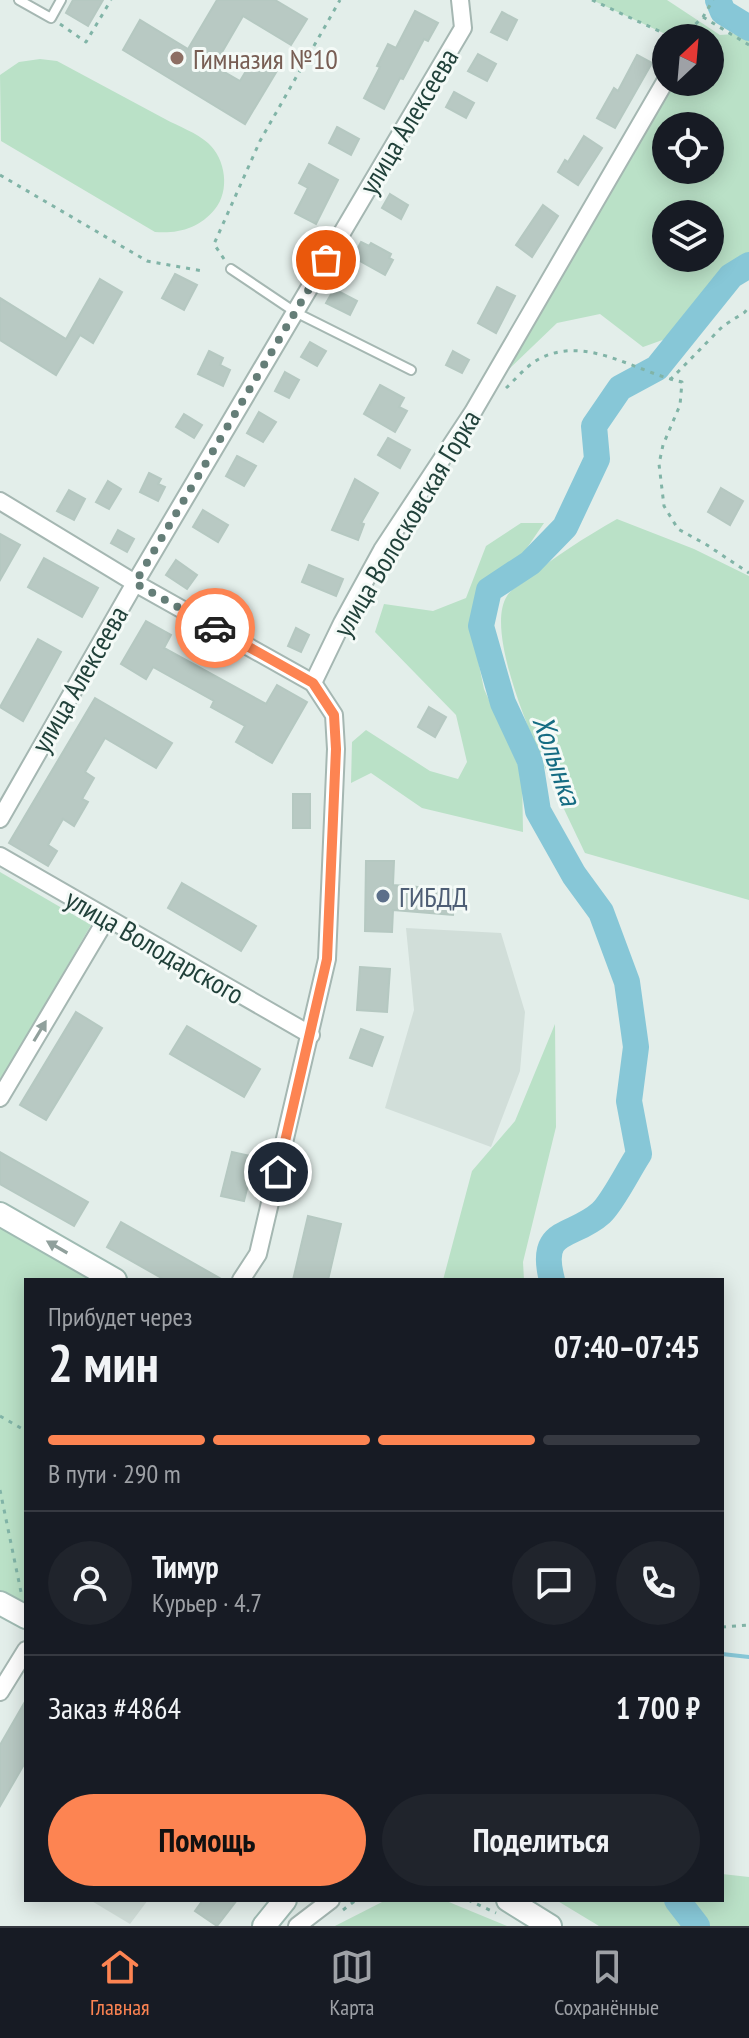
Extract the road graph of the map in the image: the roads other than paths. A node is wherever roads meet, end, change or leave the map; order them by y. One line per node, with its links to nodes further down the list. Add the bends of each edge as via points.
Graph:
1 (19, 0): 2 (lane, via 51,18)
2 (61, 0)
3 (460, 0): 6 (street, улица Алексеева, via 463,28)
4 (657, 96): 10 (street, улица Волосковская Горка, via 473,412 382,550)
5 (231, 269): 6 (lane)
6 (295, 312): 7 (lane); 9 (street, улица Алексеева)
7 (411, 370)
8 (0, 501): 9 (street)
9 (135, 583): 10 (street); 11 (street, улица Алексеева)
10 (313, 683): 14 (street, via 334,715 336,749 327,959)
11 (0, 819)
12 (0, 856): 13 (street, улица Володарского)
13 (107, 918): 14 (street, улица Володарского); 15 (street, one-way to 13)
14 (311, 1035): 18 (street, via 258,1254)
15 (0, 1098)
16 (0, 1214): 17 (street, one-way to 16)
17 (112, 1278)
18 (242, 1278)
19 (0, 1603): 20 (street)
20 (24, 1610)
21 (24, 1653): 22 (street)
22 (0, 1692)
23 (283, 1902): 26 (street)
24 (328, 1902): 27 (street)
25 (509, 1903): 28 (street)
26 (264, 1926)
27 (297, 1926)
28 (550, 1926)

